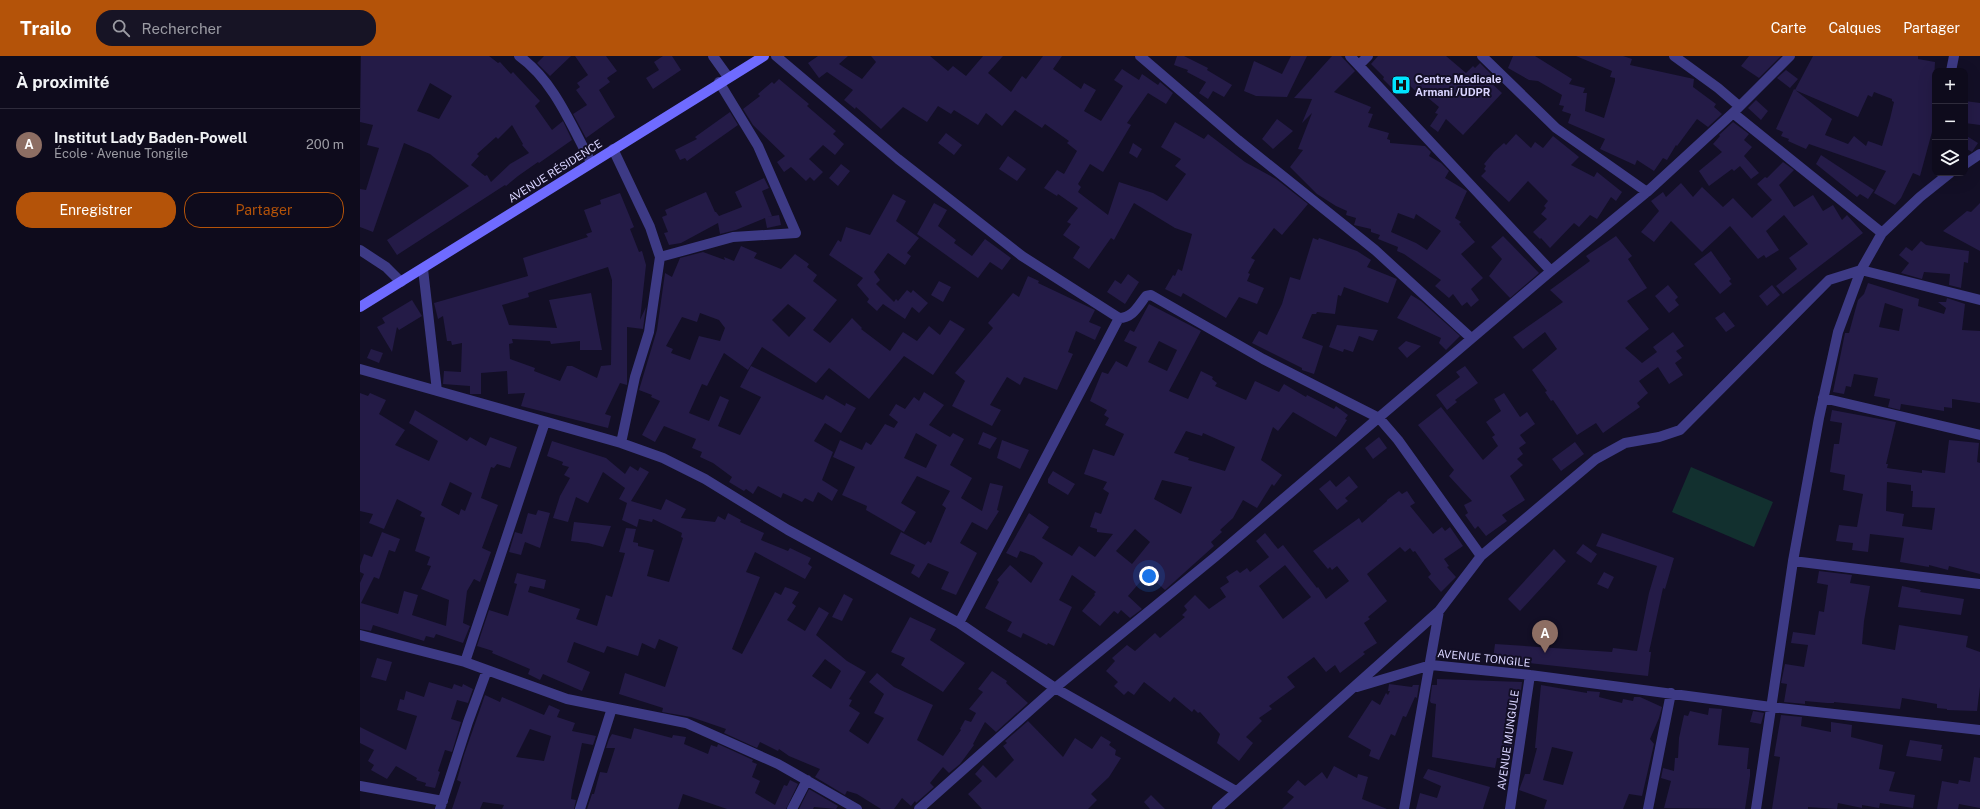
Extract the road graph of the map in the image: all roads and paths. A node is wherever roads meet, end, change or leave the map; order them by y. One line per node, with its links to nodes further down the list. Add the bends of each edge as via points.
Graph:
1 (518, 56): 19 (street, via 553,93)
2 (713, 56): 14 (street)
3 (764, 56): 14 (main road, AVENUE RÉSIDENCE)
4 (776, 56): 32 (street, via 898,159 1022,256)
5 (1140, 56): 33 (street, via 1238,140 1375,250)
6 (1350, 56): 12 (street)
7 (1368, 56): 12 (street)
8 (1482, 56): 22 (street, via 1556,128)
9 (1674, 56): 16 (street, via 1718,88)
10 (1790, 56): 16 (street)
11 (1954, 56): 13 (street)
12 (1359, 65): 28 (street)
13 (1952, 68)
14 (728, 76): 15 (main road, AVENUE RÉSIDENCE)
15 (719, 82): 17 (main road, AVENUE RÉSIDENCE); 25 (street, via 758,146 796,233 733,237)
16 (1736, 109): 22 (street); 23 (street)
17 (613, 149): 19 (main road, AVENUE RÉSIDENCE); 25 (street, via 650,227)
18 (1978, 157): 20 (street)
19 (591, 162): 26 (main road, AVENUE RÉSIDENCE)
20 (1968, 162)
21 (1938, 177): 23 (street)
22 (1647, 192): 28 (street)
23 (1882, 233): 27 (street)
24 (360, 250): 29 (street, via 386,267)
25 (660, 257): 40 (street, via 649,332 635,377)
26 (423, 269): 29 (main road, AVENUE RÉSIDENCE); 35 (street)
27 (1861, 270): 30 (street); 36 (street, via 1838,332); 41 (street, via 1829,280 1680,430 1625,443 1596,459)
28 (1551, 271): 33 (street)
29 (401, 282): 31 (main road, AVENUE RÉSIDENCE)
30 (1980, 300)
31 (360, 307)
32 (1119, 318): 37 (street, via 1131,315 1146,296 1151,295 1263,359); 45 (street)
33 (1472, 338): 37 (street)
34 (360, 369): 35 (street)
35 (437, 391): 38 (street)
36 (1823, 398): 39 (street); 42 (street)
37 (1379, 418): 41 (street, via 1398,440); 51 (street, via 1215,558)
38 (545, 422): 40 (street); 47 (street)
39 (1980, 434)
40 (622, 443): 45 (street, via 663,458 705,479 788,530)
41 (1481, 556): 44 (street)
42 (1793, 561): 43 (street); 54 (street)
43 (1980, 584)
44 (1439, 611): 48 (street); 52 (street)
45 (959, 623): 51 (street)
46 (360, 635): 47 (street)
47 (465, 662): 49 (street)
48 (1431, 665): 50 (street, AVENUE TONGILE); 52 (street, AVENUE TONGILE); 66 (street)
49 (486, 670): 55 (street, via 567,699); 60 (street)
50 (1530, 675): 53 (street, AVENUE TONGILE); 67 (street, AVENUE MUNGULE)
51 (1055, 688): 59 (street); 64 (street)
52 (1353, 688): 59 (street, AVENUE TONGILE)
53 (1671, 693): 54 (street, AVENUE TONGILE); 68 (street)
54 (1772, 707): 56 (street, AVENUE TONGILE); 69 (street)
55 (612, 708): 57 (street, via 686,723 778,764); 61 (street)
56 (1980, 730)
57 (807, 780): 62 (street); 63 (street)
58 (360, 786): 60 (street)
59 (1236, 791): 65 (street, AVENUE TONGILE)
60 (441, 805)
61 (580, 809)
62 (792, 809)
63 (857, 809)
64 (919, 809)
65 (1217, 809)
66 (1404, 809)
67 (1510, 809)
68 (1648, 809)
69 (1756, 809)

